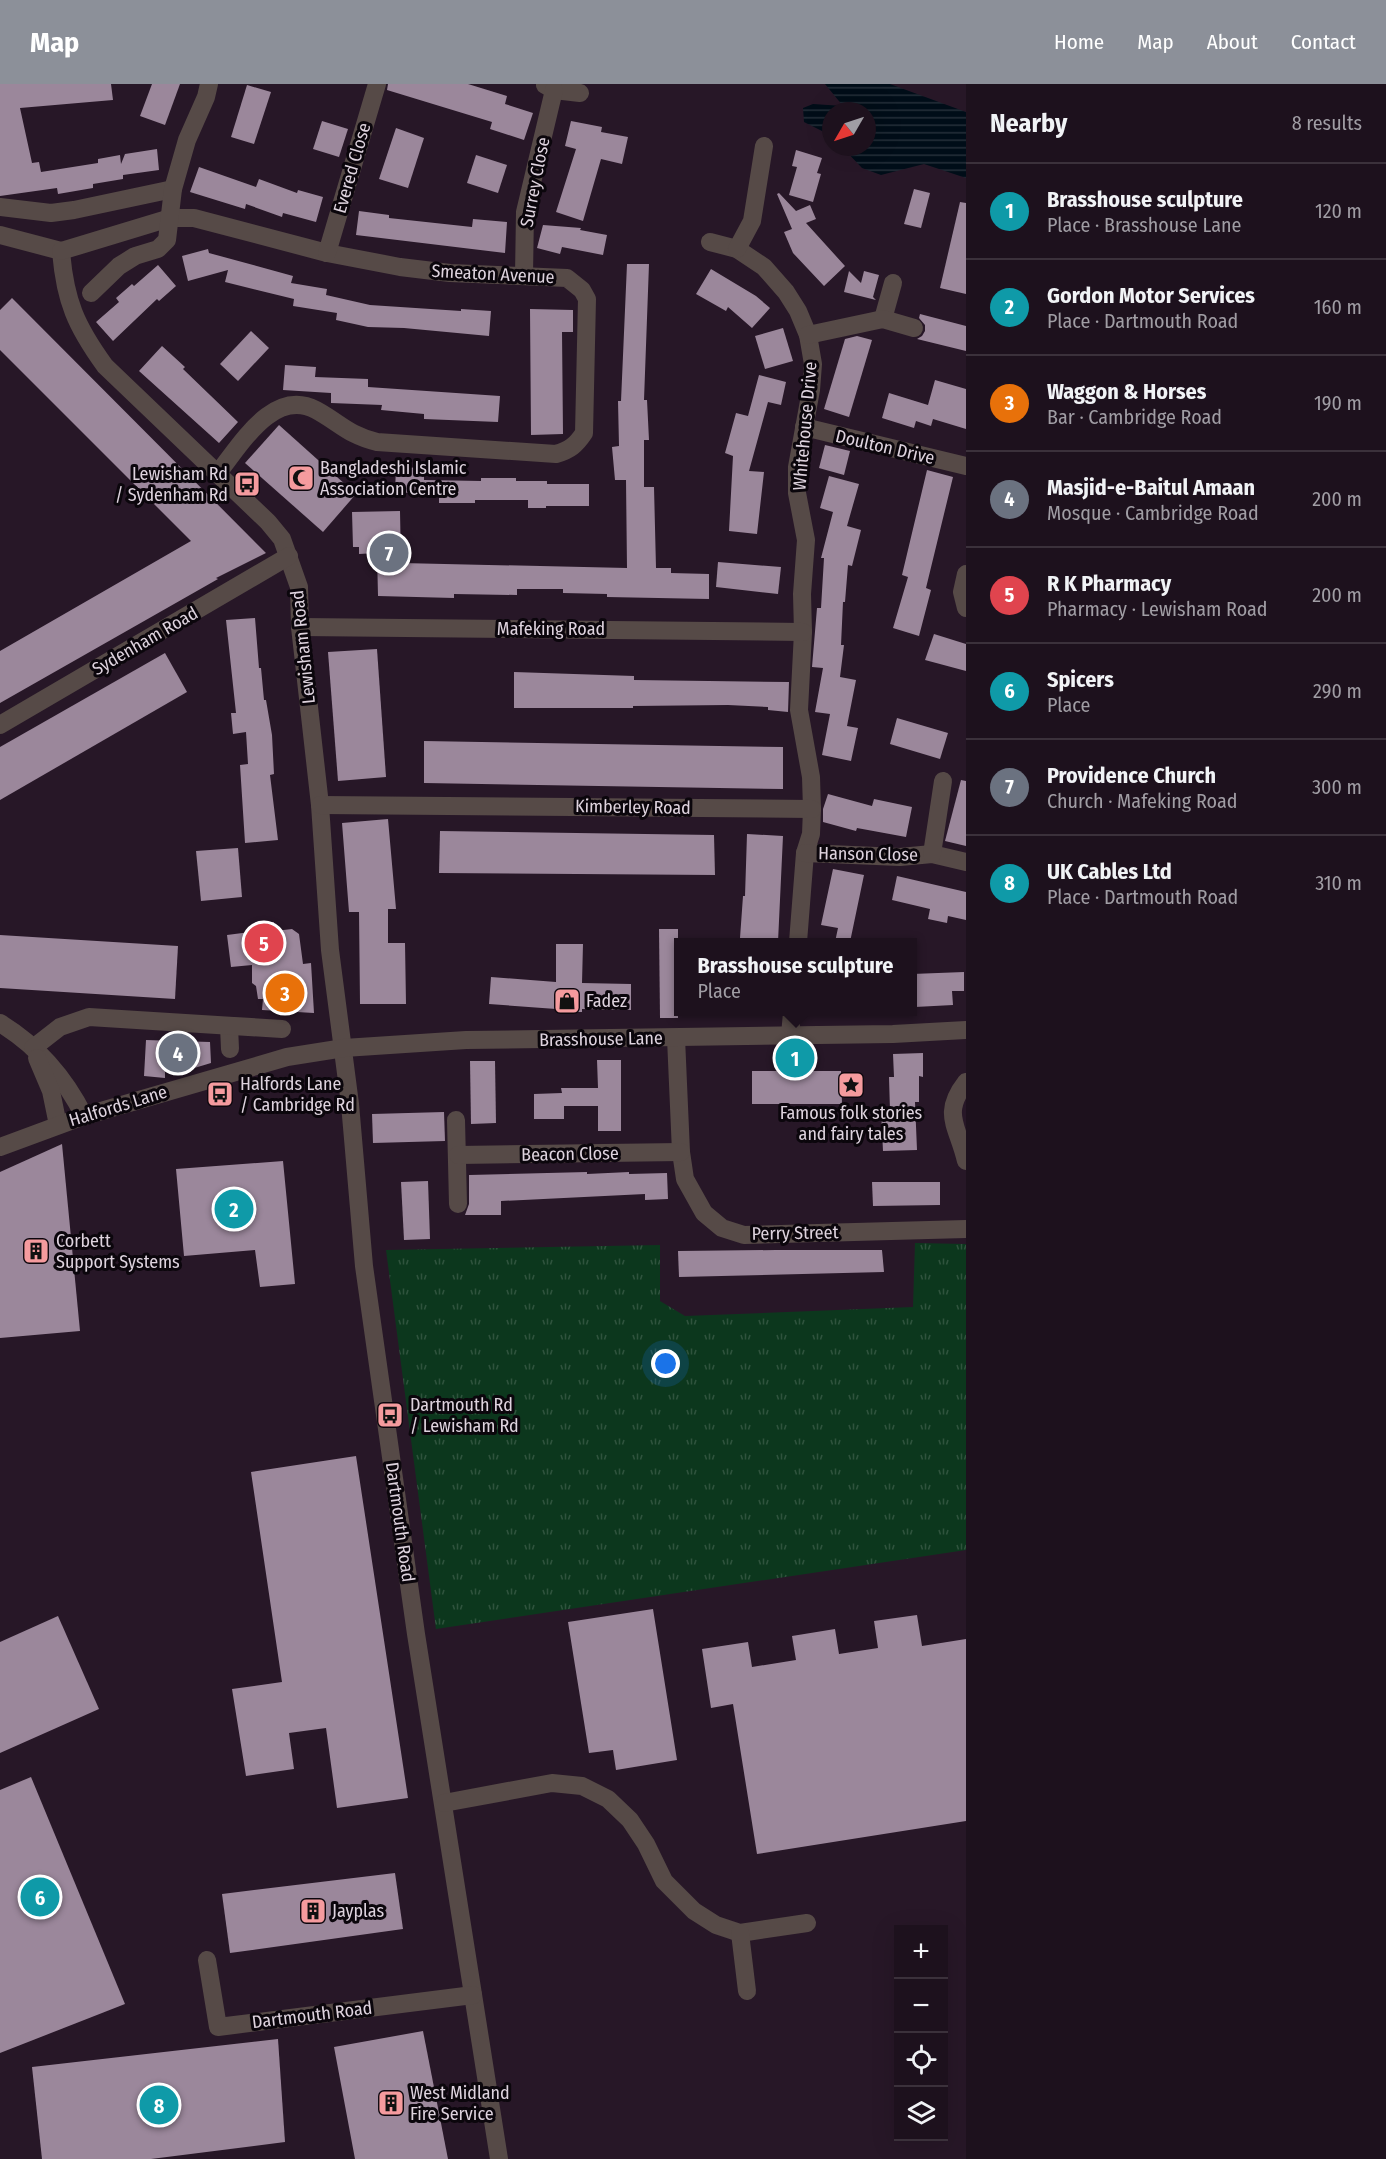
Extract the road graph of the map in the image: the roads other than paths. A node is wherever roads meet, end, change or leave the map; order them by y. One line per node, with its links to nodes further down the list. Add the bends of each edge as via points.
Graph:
1 (209, 84): 6 (street)
2 (377, 84): 13 (street, Evered Close)
3 (549, 87): 4 (street, Surrey Close); 14 (street, Surrey Close, via 525,212)
4 (580, 93)
5 (764, 146): 11 (street, via 752,221)
6 (173, 189): 7 (street, via 51,213); 8 (street)
7 (0, 207)
8 (170, 218): 12 (street, Smeaton Avenue); 13 (street, Smeaton Avenue, via 203,220); 16 (street, via 167,240 158,249 119,266)
9 (0, 235): 12 (street)
10 (710, 242): 11 (street, Whitehouse Drive)
11 (737, 249): 19 (street, Whitehouse Drive, via 764,267 786,292)
12 (61, 251): 22 (street, Lewisham Road, via 63,277 84,337 105,366)
13 (327, 253): 14 (street, Smeaton Avenue, via 450,273)
14 (524, 275): 22 (street, Smeaton Avenue, via 567,278 587,299 584,433 568,450 556,454 377,442 346,431 315,410 301,405 285,406 258,424)
15 (893, 283): 17 (street)
16 (91, 293)
17 (883, 319): 18 (street); 19 (street)
18 (914, 328)
19 (808, 335): 20 (street, Whitehouse Drive, via 813,364)
20 (804, 427): 21 (street, Doulton Drive); 27 (street, Whitehouse Drive, via 797,467 797,493 806,540)
21 (966, 466)
22 (217, 474): 23 (street, Lewisham Road, via 268,522)
23 (289, 556): 26 (street, Lewisham Road, via 298,587); 28 (street, Sydenham Road)
24 (966, 574): 25 (street, via 962,592)
25 (966, 608)
26 (300, 627): 27 (street, Mafeking Road); 30 (street, Lewisham Road)
27 (803, 632): 31 (street, Whitehouse Drive, via 799,710 811,777)
28 (0, 725)
29 (943, 781): 33 (street, Hanson Close)
30 (320, 805): 31 (street, Kimberley Road); 44 (street, Lewisham Road, via 330,950)
31 (812, 809): 32 (street)
32 (805, 853): 33 (street, Hanson Close, via 900,857); 35 (street)
33 (932, 854): 34 (street, Hanson Close)
34 (966, 862)
35 (798, 938)
36 (792, 1016): 41 (street)
37 (0, 1023): 43 (street)
38 (229, 1026): 39 (street); 43 (street, via 89,1017 60,1027); 45 (street)
39 (282, 1029)
40 (966, 1030): 41 (street, Brasshouse Lane)
41 (790, 1036): 42 (street, Brasshouse Lane)
42 (676, 1038): 44 (street, Brasshouse Lane, via 466,1040); 51 (street, Perry Street)
43 (33, 1048): 47 (street, via 59,1075); 49 (street, via 51,1091)
44 (344, 1048): 47 (street, Halfords Lane, via 287,1057); 56 (street, Dartmouth Road, via 364,1266)
45 (230, 1049)
46 (966, 1082): 53 (street, via 955,1095 951,1116)
47 (84, 1116): 49 (street, Halfords Lane)
48 (456, 1120): 52 (street)
49 (58, 1125): 50 (street, Halfords Lane)
50 (0, 1147)
51 (681, 1152): 52 (street, Beacon Close); 55 (street, Perry Street, via 685,1179 704,1213 722,1228 744,1235)
52 (458, 1155): 54 (street)
53 (966, 1161)
54 (458, 1204)
55 (966, 1228)
56 (444, 1803): 58 (street, via 552,1783 582,1786 608,1799 630,1820 663,1881 694,1911 716,1925); 61 (street, Dartmouth Road)
57 (807, 1923): 58 (street)
58 (740, 1933): 60 (street)
59 (207, 1960): 61 (street, Dartmouth Road, via 219,2027)
60 (747, 1991)
61 (473, 1995): 62 (street, Dartmouth Road)
62 (499, 2159)

